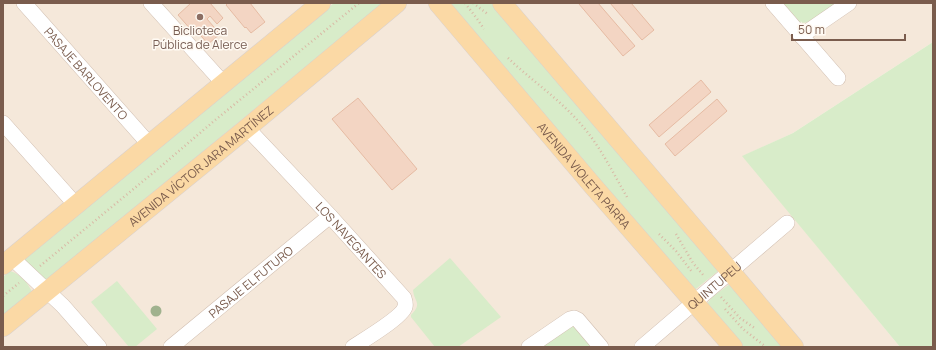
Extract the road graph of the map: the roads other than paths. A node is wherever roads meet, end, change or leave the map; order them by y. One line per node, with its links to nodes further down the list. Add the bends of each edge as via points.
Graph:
1 (24, 3): 14 (street, PASAJE BARLOVENTO)
2 (152, 3): 11 (street)
3 (321, 3): 11 (main road)
4 (396, 3): 13 (main road, AVENIDA VÍCTOR JARA MARTÍNEZ)
5 (438, 3): 21 (main road, AVENIDA VIOLETA PARRA)
6 (502, 3): 19 (main road)
7 (773, 3): 9 (street)
8 (849, 3): 9 (street)
9 (801, 36): 10 (street)
10 (838, 78)
11 (224, 84): 14 (main road)
12 (3, 123): 15 (street)
13 (247, 128): 16 (street, LOS NAVEGANTES); 20 (main road, AVENIDA VÍCTOR JARA MARTÍNEZ)
14 (149, 144): 15 (main road)
15 (76, 205): 18 (main road)
16 (330, 216): 24 (street, PASAJE EL FUTURO); 25 (street, LOS NAVEGANTES, via 406,303 398,316)
17 (787, 223): 19 (street, QUINTUPEU)
18 (8, 262): 20 (street, via 29,275)
19 (730, 271): 21 (street, QUINTUPEU); 30 (main road)
20 (46, 291): 22 (main road, AVENIDA VÍCTOR JARA MARTÍNEZ); 23 (street, via 63,306)
21 (694, 302): 28 (street, QUINTUPEU); 29 (main road, AVENIDA VIOLETA PARRA)
22 (3, 328)
23 (99, 347)
24 (171, 347)
25 (354, 347)
26 (529, 347): 27 (street, via 574,318)
27 (601, 347)
28 (642, 347)
29 (733, 347)
30 (794, 347)

